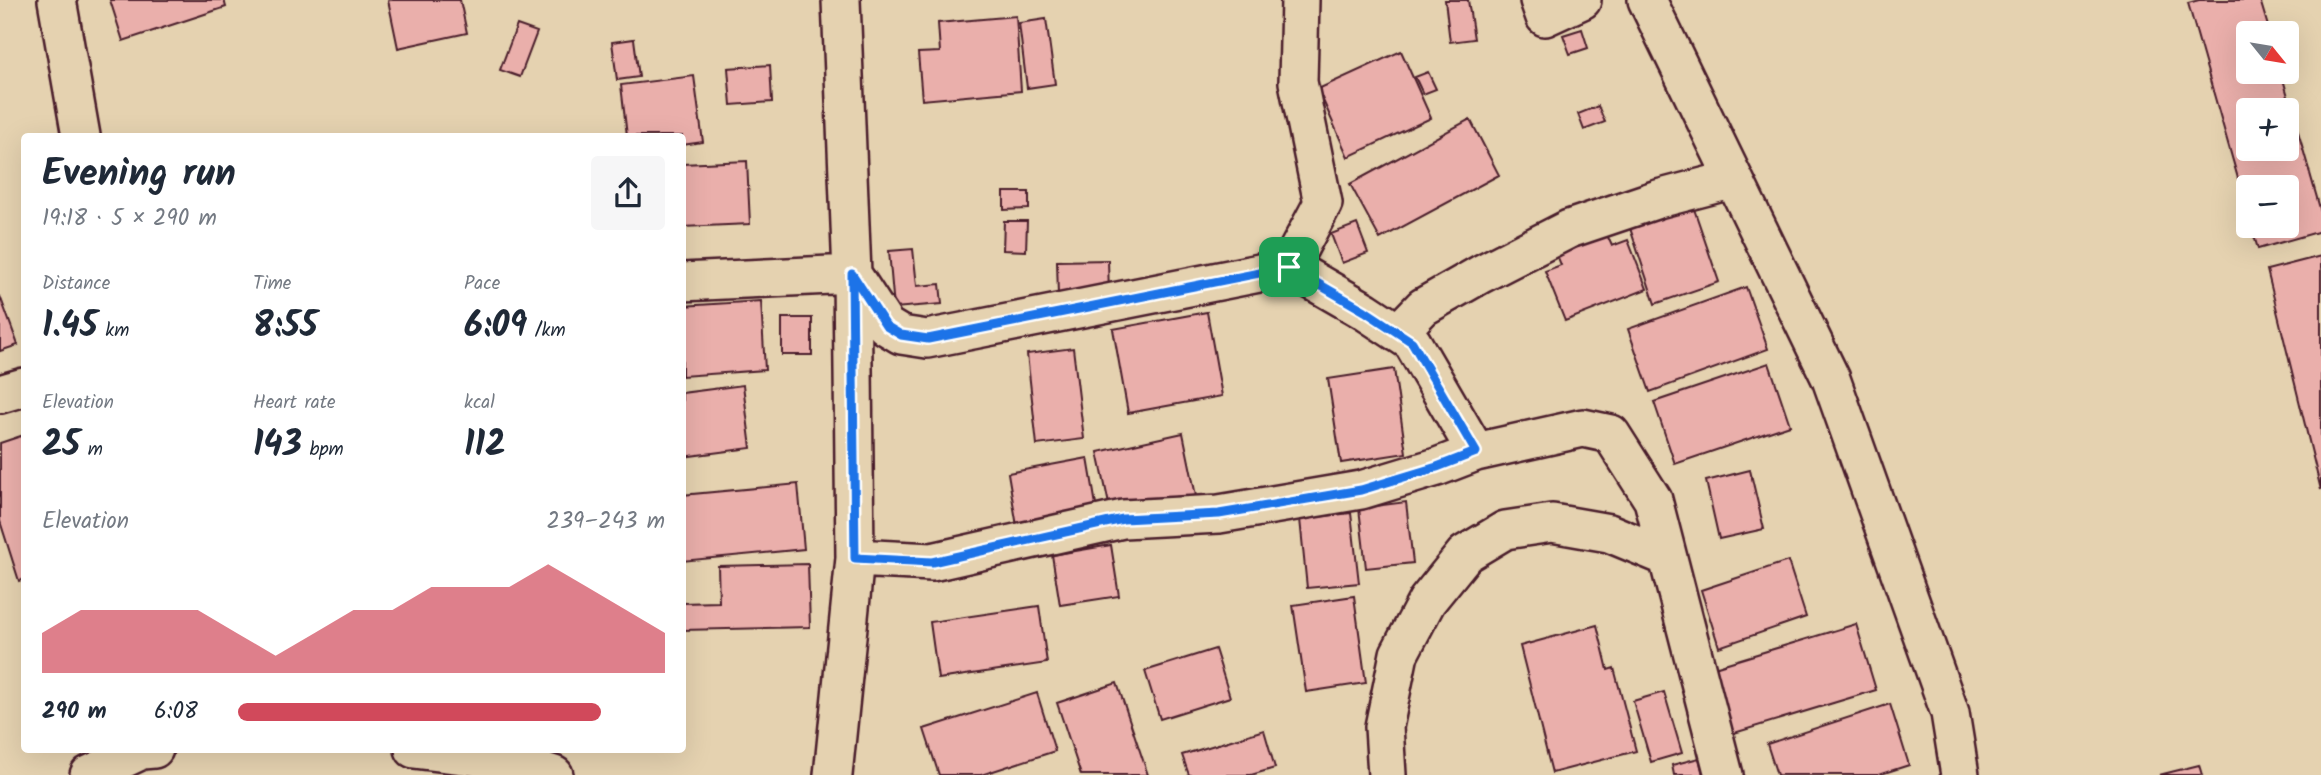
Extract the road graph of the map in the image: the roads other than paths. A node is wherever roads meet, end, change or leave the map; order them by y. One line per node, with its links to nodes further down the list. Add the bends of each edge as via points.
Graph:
1 (57, 0): 7 (street)
2 (841, 0): 10 (street)
3 (1300, 0): 9 (street, via 1298,82 1323,203)
4 (1539, 0): 5 (street, via 1545,17)
5 (1582, 0)
6 (1647, 0): 8 (street)
7 (80, 133)
8 (1734, 179): 12 (street, via 1569,229 1423,307); 25 (street, via 1830,379 1950,713)
9 (1289, 267): 10 (street, via 928,339 901,335 886,326); 12 (street)
10 (852, 274): 11 (street); 17 (street)
11 (686, 282)
12 (1398, 333): 15 (street, via 1412,342)
13 (21, 388): 14 (street)
14 (0, 394)
15 (1476, 452): 16 (street, via 1583,428 1611,434 1653,500); 17 (street, via 1361,490 1219,514 1123,519 932,562)
16 (1667, 557): 23 (street, via 1609,533 1552,523 1505,530 1465,554 1427,601 1399,654 1384,727); 24 (street)
17 (855, 558): 22 (street)
18 (446, 753): 21 (street, via 511,761)
19 (146, 758): 20 (street)
20 (89, 775)
21 (554, 775)
22 (833, 775)
23 (1387, 775)
24 (1724, 775)
25 (1960, 775)

